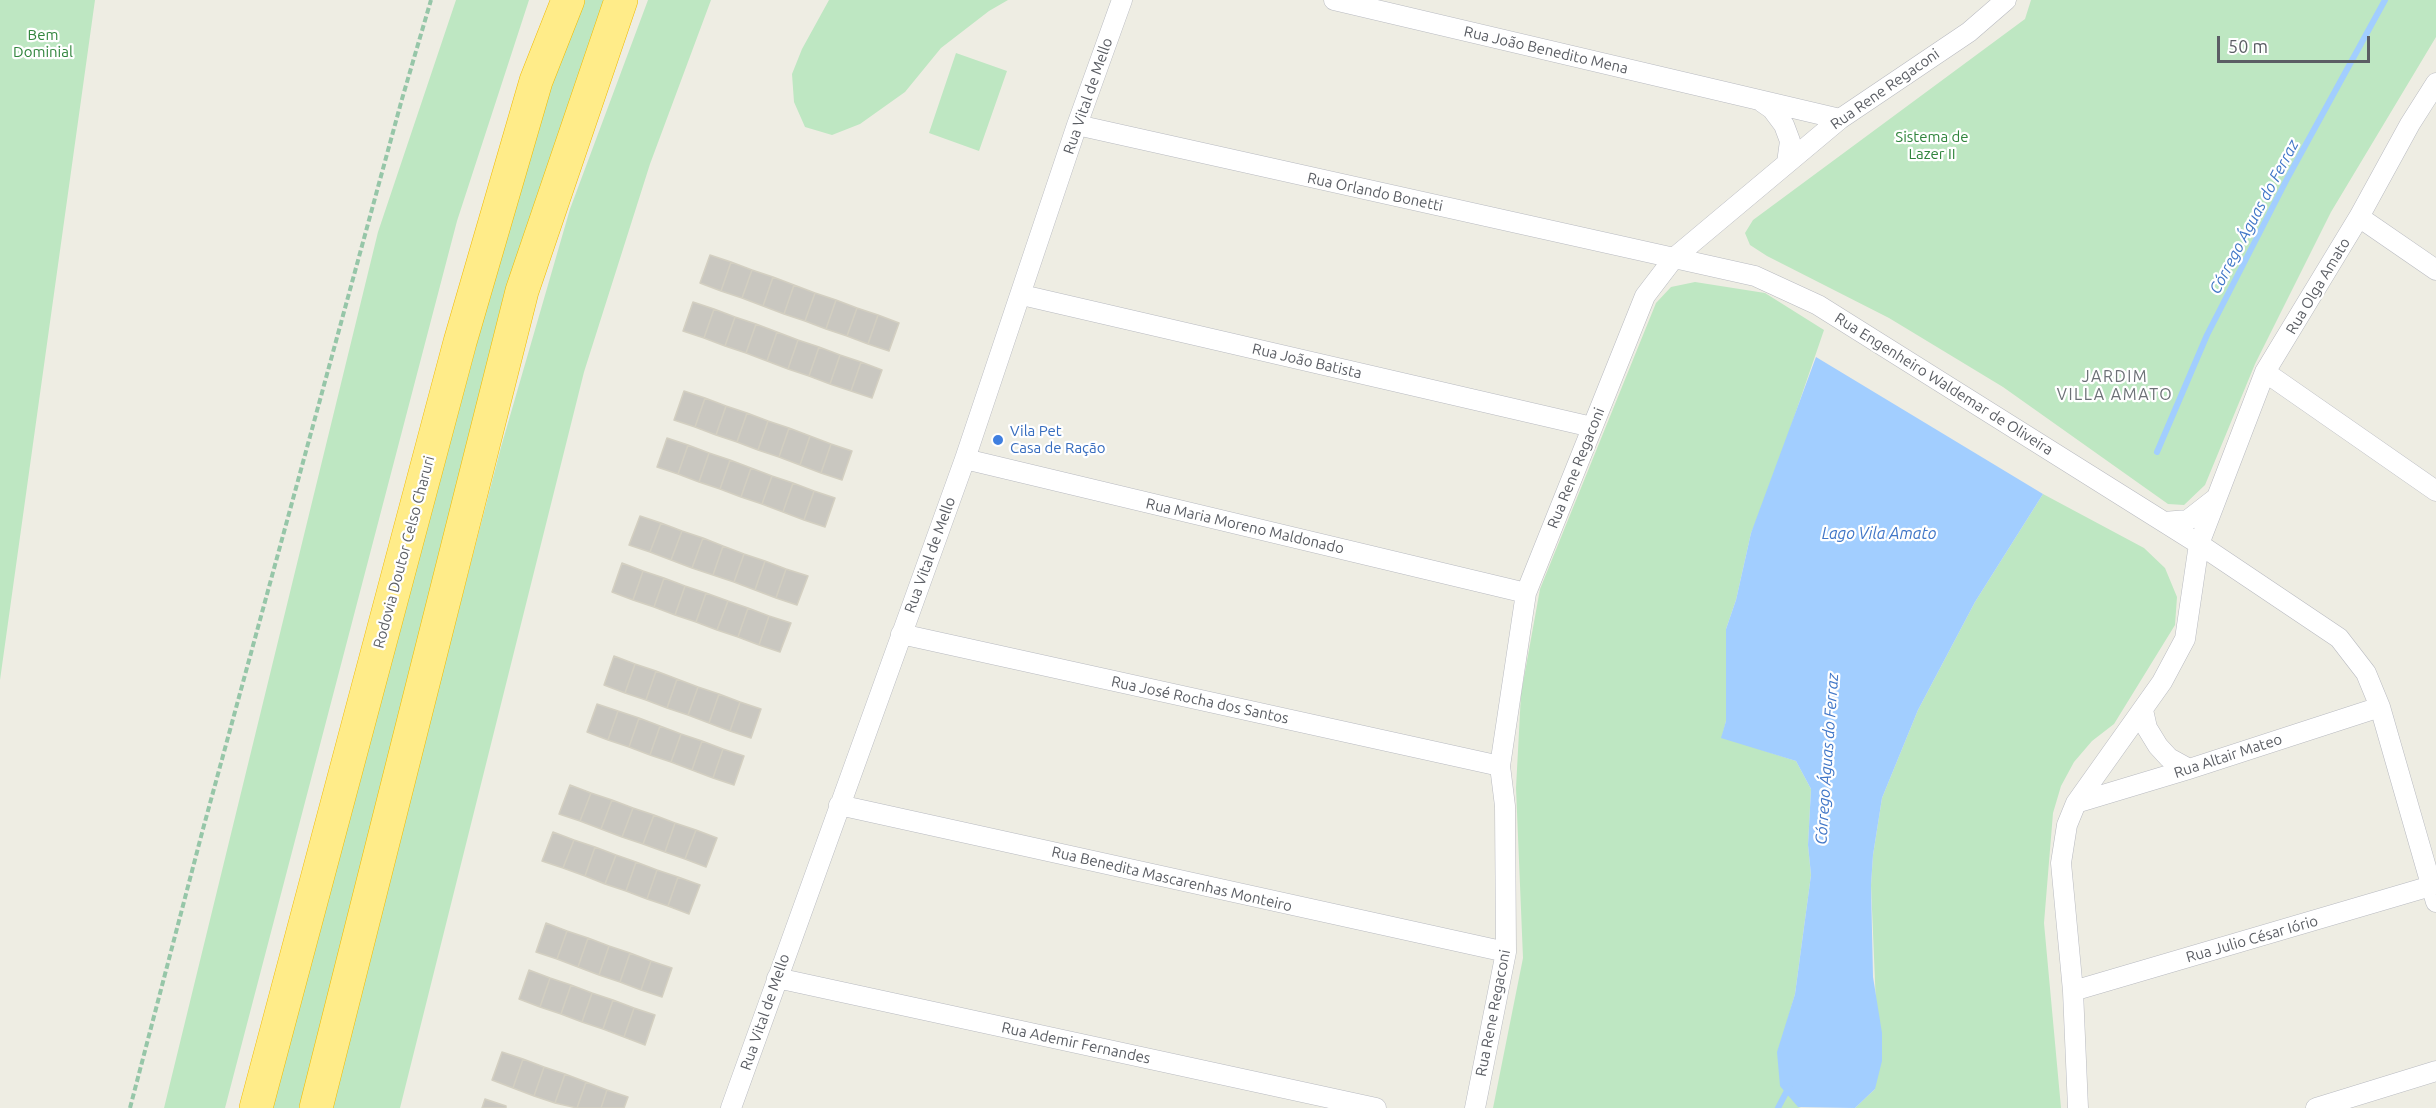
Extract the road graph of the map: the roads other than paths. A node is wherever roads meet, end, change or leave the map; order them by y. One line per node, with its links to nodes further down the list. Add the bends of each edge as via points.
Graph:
1 (568, 0): 35 (highway, Rodovia Doutor Celso Charuri, via 536,81 460,342)
2 (621, 0): 36 (highway, via 522,291)
3 (1122, 0): 9 (street, Rua Vital de Mello)
4 (1334, 0): 7 (street, Rua João Benedito Mena)
5 (2006, 0): 8 (street, Rua Rene Regaconi, via 1969,32)
6 (2436, 83): 11 (street, Rua Olga Amato)
7 (1757, 99): 8 (street, Rua João Benedito Mena); 10 (street, Rua João Benedito Mena, via 1772,109 1784,125 1790,141)
8 (1840, 119): 10 (street, Rua Rene Regaconi)
9 (1077, 125): 12 (street, Rua Orlando Bonetti); 14 (street, Rua Vital de Mello)
10 (1787, 163): 12 (street, Rua Rene Regaconi)
11 (2360, 217): 13 (street); 15 (street, Rua Olga Amato)
12 (1674, 258): 16 (street, Rua Rene Regaconi, via 1645,296); 20 (street, Rua Engenheiro Waldemar de Oliveira, via 1755,276 1818,305)
13 (2436, 270)
14 (1022, 295): 16 (street, Rua João Batista); 17 (street, Rua Vital de Mello)
15 (2265, 372): 18 (street); 19 (street, Rua Olga Amato)
16 (1592, 427): 22 (street, Rua Rene Regaconi)
17 (965, 459): 22 (street, Rua Maria Moreno Maldonado); 23 (street, Rua Vital de Mello)
18 (2436, 491)
19 (2217, 497): 20 (street, via 2188,520); 21 (street, Rua Olga Amato)
20 (2164, 522): 21 (street, Rua Engenheiro Waldemar de Oliveira)
21 (2199, 544): 24 (street, Rua Engenheiro Waldemar de Oliveira, via 2340,638 2366,673); 25 (street, Rua Olga Amato, via 2185,639)
22 (1526, 593): 26 (street, Rua Rene Regaconi)
23 (901, 634): 26 (street, Rua José Rocha dos Santos); 29 (street, Rua Vital de Mello)
24 (2380, 707): 27 (street, Rua Altair Mateo); 30 (street, Rua Engenheiro Waldemar de Oliveira)
25 (2143, 710): 27 (street, via 2147,728 2158,746 2169,758); 28 (street, Rua Olga Amato)
26 (1500, 766): 31 (street, Rua Rene Regaconi, via 1505,806)
27 (2189, 769): 28 (street, Rua Altair Mateo)
28 (2076, 803): 33 (street, Rua Olga Amato, via 2067,825 2061,863)
29 (839, 805): 31 (street, Rua Benedita Mascarenhas Monteiro); 32 (street, Rua Vital de Mello)
30 (2434, 894): 33 (street, Rua Julio César Iório)
31 (1506, 952): 39 (street, Rua Rene Regaconi)
32 (777, 978): 37 (street, Rua Vital de Mello); 38 (street, Rua Ademir Fernandes)
33 (2073, 991): 40 (street, Rua Olga Amato)
34 (2436, 1071): 41 (street)
35 (256, 1108)
36 (316, 1108)
37 (731, 1108)
38 (1376, 1108)
39 (1475, 1108)
40 (2078, 1108)
41 (2316, 1108)

